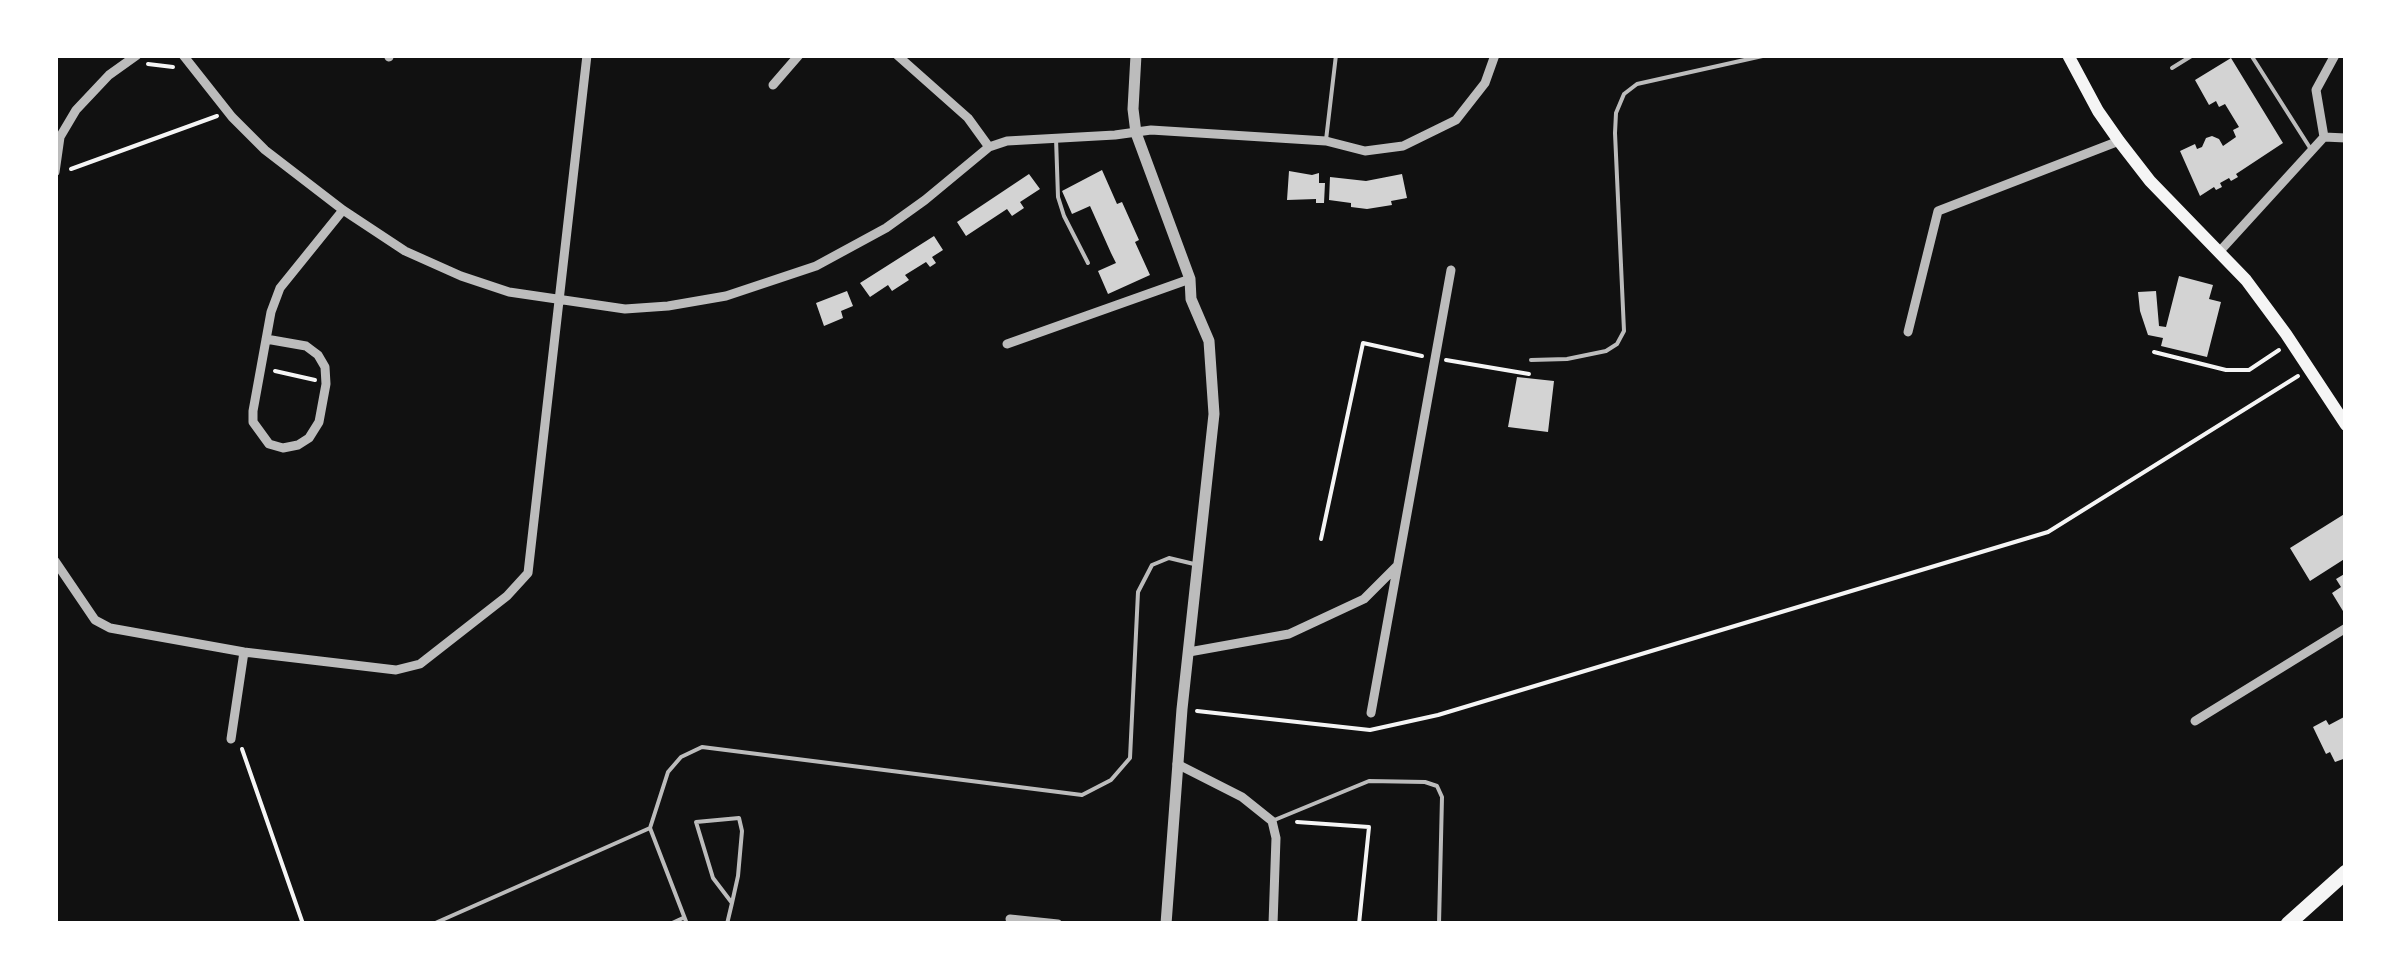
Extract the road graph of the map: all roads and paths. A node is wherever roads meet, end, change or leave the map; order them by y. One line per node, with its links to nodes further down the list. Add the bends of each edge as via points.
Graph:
1 (137, 55): 28 (street, via 76,110 60,138)
2 (183, 55): 29 (street, via 252,138)
3 (587, 55): 34 (street)
4 (799, 55): 17 (street)
5 (897, 55): 25 (street, via 968,118)
6 (1136, 55): 19 (street)
7 (1336, 55): 24 (lane)
8 (1495, 55): 24 (street, via 1485,83 1456,120 1388,150)
9 (1767, 55): 41 (lane, via 1637,84 1624,94 1616,133 1624,331 1606,351)
10 (2068, 55): 23 (main road)
11 (2194, 55): 15 (lane)
12 (2251, 55): 26 (lane)
13 (2335, 55): 20 (street, via 2316,90)
14 (140, 67): 16 (path)
15 (2172, 68)
16 (178, 70)
17 (773, 85)
18 (226, 127): 28 (path, via 215,114)
19 (1136, 132): 21 (street); 24 (street); 33 (street)
20 (2324, 137): 22 (street); 26 (street)
21 (1056, 138): 25 (street); 31 (lane, via 1058,197)
22 (2346, 138)
23 (2119, 141): 30 (main road); 35 (street, via 1938,211)
24 (1326, 142)
25 (988, 147): 34 (street, via 886,228 783,280 668,306)
26 (2312, 151): 30 (street)
27 (65, 163): 28 (path)
28 (60, 171)
29 (343, 210): 34 (street, via 448,271); 36 (street, via 278,292)
30 (2220, 251): 37 (main road)
31 (1088, 262)
32 (1451, 270): 40 (street)
33 (1190, 278): 38 (street); 49 (street, via 1190,299 1208,341 1214,414)
34 (558, 301): 52 (street, via 528,573 420,664 396,670)
35 (1908, 332)
36 (266, 339): 42 (street); 45 (street, via 316,352)
37 (2292, 342): 39 (path, via 2249,370); 43 (main road)
38 (1007, 344)
39 (2154, 352)
40 (1435, 358): 44 (path); 47 (path, via 1363,343); 50 (street)
41 (1531, 360)
42 (261, 368): 45 (path); 45 (street, via 253,422 278,448 302,444 314,432)
43 (2310, 369): 46 (main road); 54 (path, via 2048,532 2010,544 1370,730)
44 (1528, 374)
45 (326, 383)
46 (2346, 425)
47 (1321, 539)
48 (55, 561): 52 (street, via 96,620 110,628)
49 (1198, 565): 53 (street); 60 (lane, via 1169,558 1152,565 1138,592 1130,758 1110,780 1082,795 702,747 668,772)
50 (1397, 566): 53 (street, via 1364,599 1290,634); 55 (street)
51 (2346, 628): 56 (street)
52 (244, 652): 57 (street)
53 (1189, 652): 54 (street)
54 (1182, 709): 58 (street)
55 (1370, 713)
56 (2195, 721)
57 (231, 739): 65 (path, via 245,752)
58 (1177, 764): 59 (street, via 1242,797); 71 (street)
59 (1272, 821): 72 (street); 73 (path, via 1369,827); 74 (lane, via 1369,781 1436,786 1442,797)
60 (650, 828): 63 (lane); 66 (lane)
61 (2346, 872): 75 (highway)
62 (732, 903): 62 (lane, via 739,818 696,822 713,878); 69 (lane)
63 (683, 918): 67 (lane); 68 (lane)
64 (1010, 919): 70 (street)
65 (303, 924)
66 (433, 924)
67 (670, 924)
68 (687, 924)
69 (727, 924)
70 (1058, 924)
71 (1166, 924)
72 (1273, 924)
73 (1359, 924)
74 (1438, 924)
75 (2288, 924)

